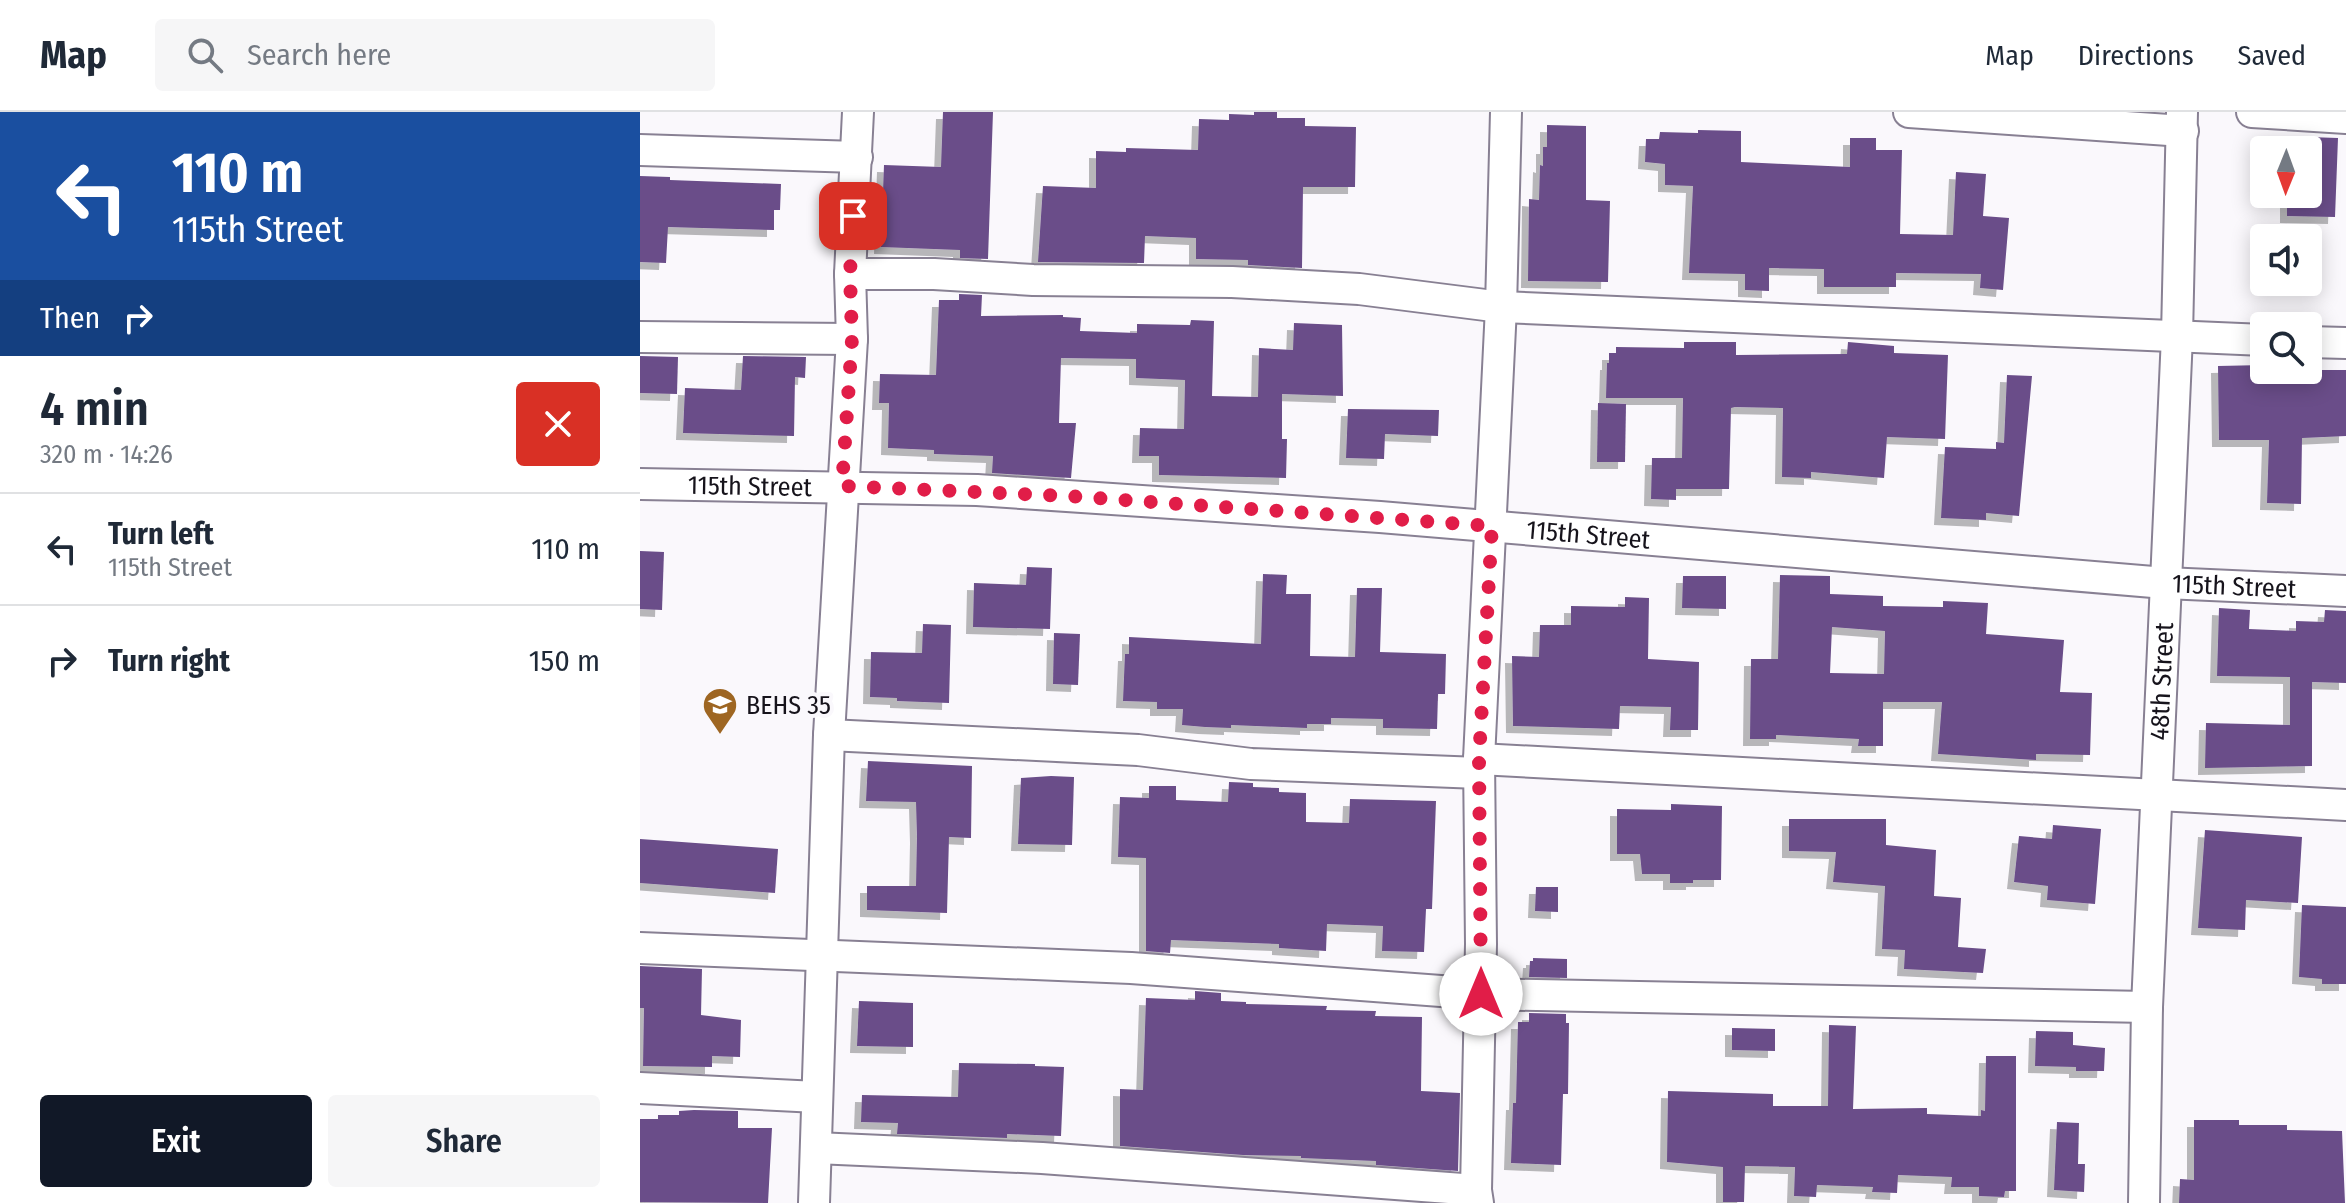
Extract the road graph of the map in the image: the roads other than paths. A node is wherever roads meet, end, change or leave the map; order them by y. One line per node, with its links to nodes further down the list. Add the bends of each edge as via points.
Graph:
1 (858, 112): 8 (street)
2 (1506, 112): 10 (street)
3 (1909, 112): 6 (street)
4 (2252, 112): 5 (street)
5 (2346, 118)
6 (2182, 121): 11 (street, 48th Street)
7 (640, 150): 8 (street)
8 (857, 157): 9 (street)
9 (850, 274): 10 (street, via 1232,282 1359,289); 13 (street)
10 (1501, 307): 11 (street); 19 (street)
11 (2177, 336): 14 (street); 20 (street, 48th Street)
12 (640, 337): 13 (street)
13 (852, 339): 18 (street)
14 (2250, 339)
15 (2322, 342): 16 (street)
16 (2346, 343)
17 (640, 484): 18 (street, 115th Street)
18 (842, 486): 19 (street, 115th Street); 22 (street)
19 (1492, 526): 20 (street, 115th Street); 23 (street)
20 (2165, 583): 21 (street, 115th Street); 24 (street, 48th Street)
21 (2346, 591)
22 (829, 735): 23 (street, via 1138,750 1251,764); 27 (street)
23 (1479, 766): 24 (street); 28 (street)
24 (2155, 796): 25 (street); 29 (street, 48th Street)
25 (2346, 805)
26 (640, 948): 27 (street)
27 (823, 955): 28 (street, via 1175,970); 31 (street)
28 (1481, 994): 29 (street); 33 (street)
29 (2147, 1007): 35 (street, 48th Street)
30 (640, 1088): 31 (street)
31 (817, 1097): 32 (street)
32 (816, 1148): 33 (street, via 1042,1158); 34 (street)
33 (1477, 1196)
34 (814, 1203)
35 (2144, 1203)

